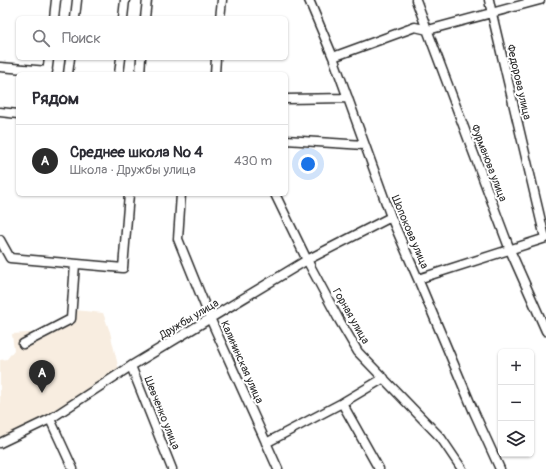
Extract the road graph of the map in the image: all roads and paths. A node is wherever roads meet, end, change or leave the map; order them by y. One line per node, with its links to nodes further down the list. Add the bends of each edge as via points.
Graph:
1 (56, 0): 11 (street)
2 (77, 0): 12 (street)
3 (125, 0): 13 (street)
4 (147, 0): 14 (street)
5 (222, 0): 15 (street)
6 (309, 0): 17 (street, Шопокова улица)
7 (416, 0): 16 (street, Фурманова улица)
8 (489, 0): 10 (street, Федорова улица)
9 (540, 0): 10 (street)
10 (492, 14): 16 (street); 39 (street, Федорова улица)
11 (54, 16)
12 (75, 16)
13 (123, 16)
14 (145, 16)
15 (220, 16)
16 (428, 30): 17 (street, via 415,27); 41 (street, Фурманова улица)
17 (333, 58): 29 (street, Шопокова улица)
18 (49, 60): 24 (street)
19 (70, 60): 25 (street)
20 (121, 60): 26 (street)
21 (141, 60): 27 (street)
22 (216, 60): 28 (street)
23 (0, 67): 24 (street)
24 (47, 72)
25 (68, 72)
26 (120, 72)
27 (140, 72)
28 (215, 72)
29 (348, 98): 30 (street); 34 (street, Шопокова улица)
30 (288, 99)
31 (0, 112): 32 (street)
32 (16, 114)
33 (288, 140): 34 (street)
34 (364, 145): 38 (street, Шопокова улица)
35 (129, 196): 43 (street, via 123,268)
36 (181, 196): 45 (street, Калининская улица, via 178,240)
37 (276, 196): 42 (street, Горная улица)
38 (391, 217): 42 (street, Дружбы улица); 44 (street, Шопокова улица)
39 (546, 238): 41 (street)
40 (0, 240): 43 (street, via 10,258)
41 (510, 250): 44 (street); 46 (street, Фурманова улица)
42 (308, 260): 45 (street, Дружбы улица); 49 (street, Горная улица, via 358,352)
43 (75, 264): 47 (street, via 71,319)
44 (418, 279): 59 (street, Шопокова улица)
45 (210, 318): 48 (street, Дружбы улица); 53 (street, Калининская улица)
46 (546, 331)
47 (23, 344)
48 (131, 366): 51 (street, Дружбы улица); 55 (street, Шевченко улица)
49 (384, 378): 50 (street); 58 (street, Горная улица, via 441,438)
50 (342, 403): 53 (street); 57 (street)
51 (50, 419): 52 (street, Дружбы улица); 54 (street)
52 (0, 443)
53 (266, 443): 56 (street, Калининская улица)
54 (73, 469)
55 (172, 469)
56 (278, 469)
57 (379, 469)
58 (462, 469)
59 (500, 469)

